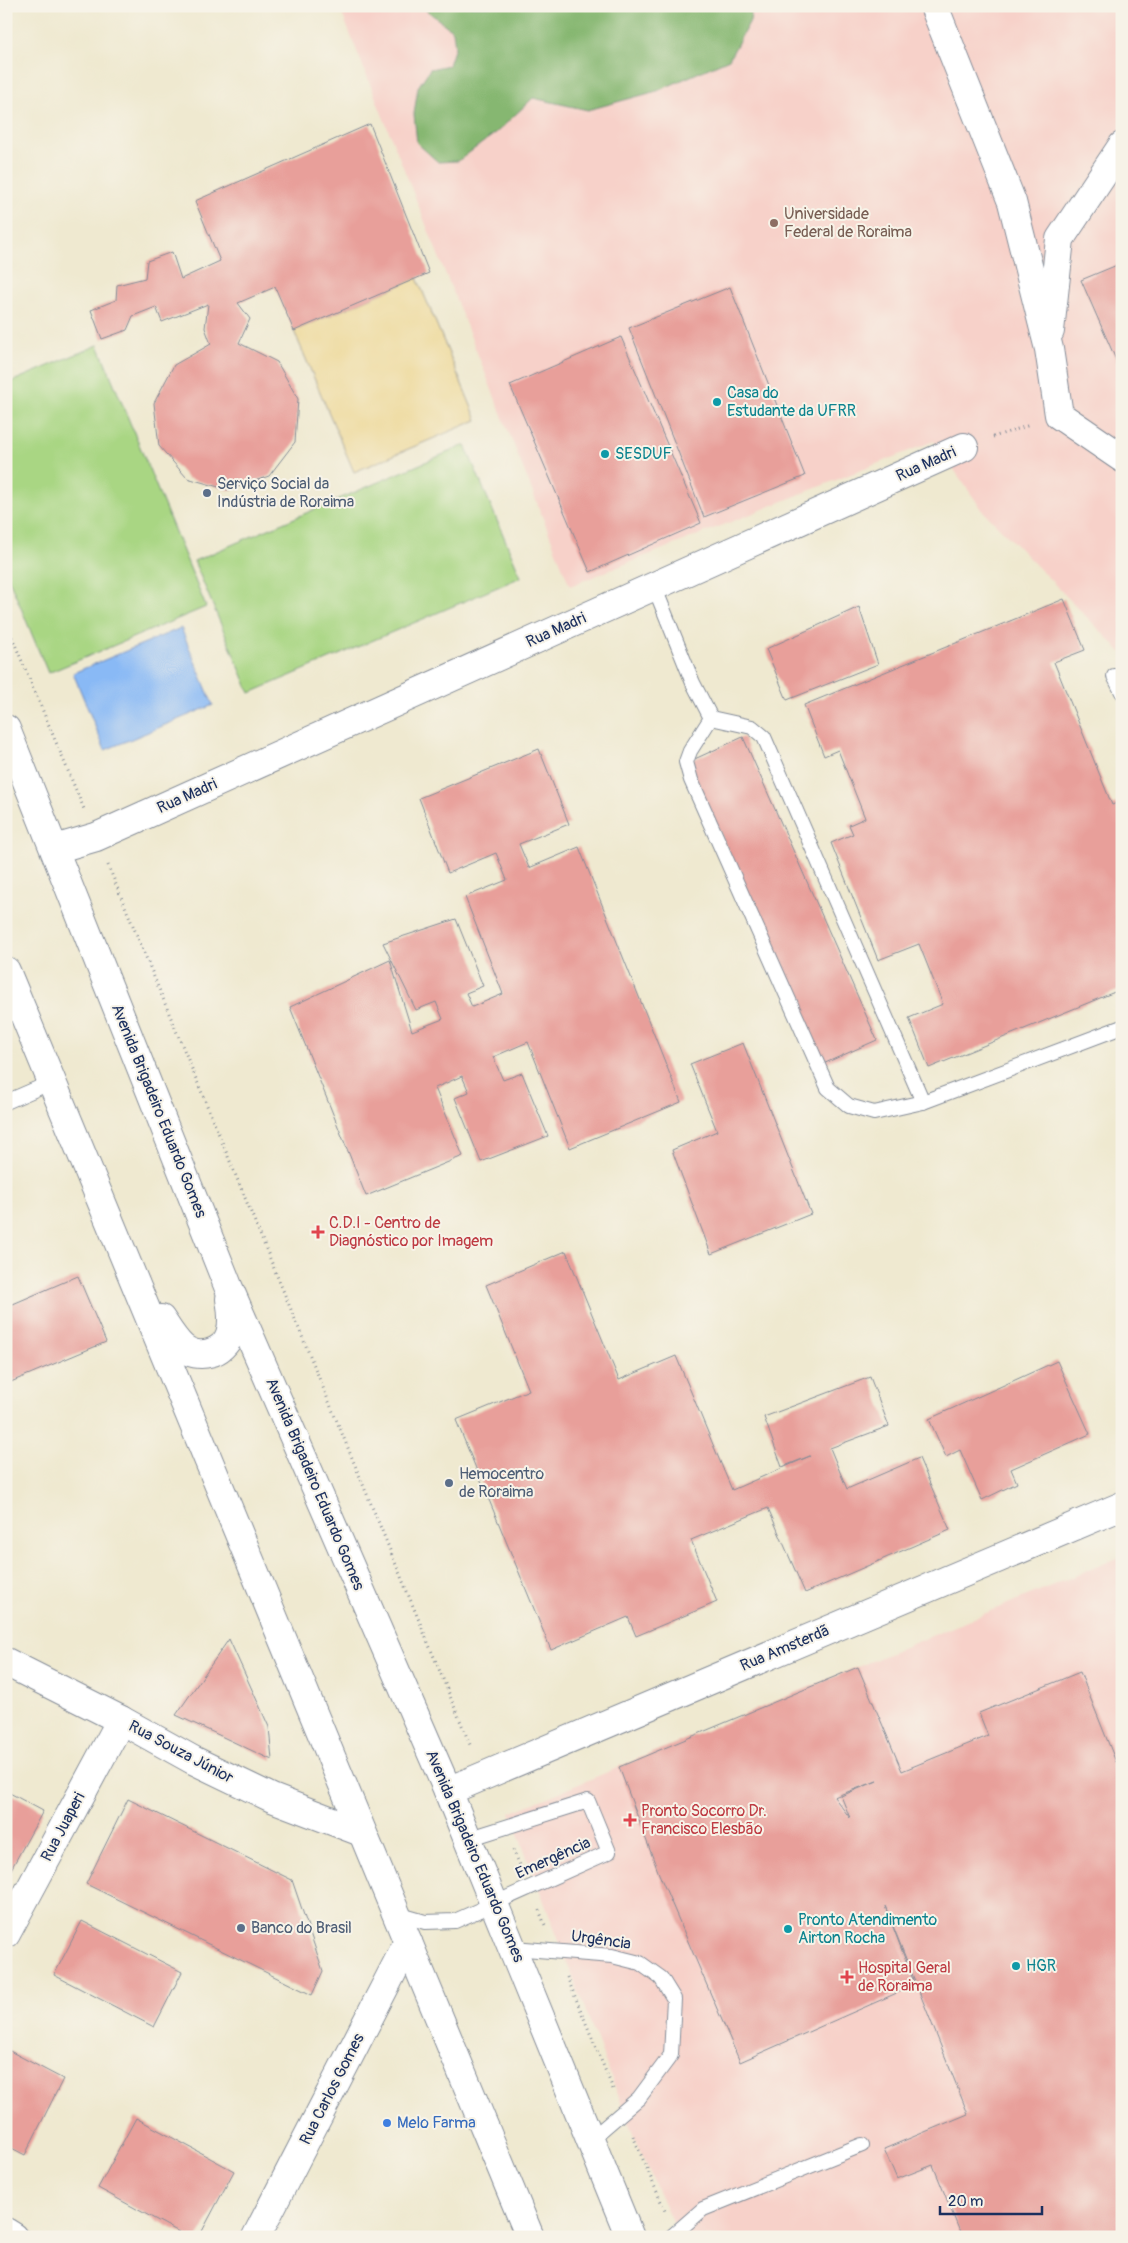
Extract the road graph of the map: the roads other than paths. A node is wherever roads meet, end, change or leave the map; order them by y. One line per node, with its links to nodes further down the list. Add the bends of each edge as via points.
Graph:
1 (934, 6): 3 (street, via 1012,202)
2 (1122, 146): 3 (street, via 1060,238)
3 (1048, 349): 5 (street, via 1059,415)
4 (964, 447): 6 (street, Rua Madri)
5 (1122, 458)
6 (654, 586): 9 (lane, via 693,683); 11 (street, Rua Madri, via 96,837)
7 (1114, 676): 8 (lane)
8 (1122, 692)
9 (711, 718): 16 (lane, via 752,727 764,737); 16 (lane, via 686,762 691,780 828,1088 849,1106 874,1113)
10 (6, 729): 11 (street, Avenida Brigadeiro Eduardo Gomes)
11 (55, 849): 17 (street, Avenida Brigadeiro Eduardo Gomes)
12 (6, 971): 14 (street)
13 (1122, 1027): 16 (lane)
14 (52, 1082): 15 (lane); 18 (street)
15 (6, 1102)
16 (923, 1102)
17 (228, 1286): 18 (street, via 231,1332 220,1348 210,1354 192,1353 182,1348); 22 (street, Avenida Brigadeiro Eduardo Gomes)
18 (142, 1297): 23 (street)
19 (1122, 1506): 22 (street, Rua Amsterdã)
20 (6, 1662): 21 (street, Rua Souza Júnior)
21 (120, 1720): 23 (street, Rua Souza Júnior, via 272,1798); 27 (street, Rua Juaperi)
22 (448, 1791): 24 (street, Avenida Brigadeiro Eduardo Gomes)
23 (361, 1832): 26 (street)
24 (468, 1839): 25 (street, Avenida Brigadeiro Eduardo Gomes); 25 (lane, Emergência, via 588,1801 609,1852)
25 (495, 1903): 26 (lane, Emergência, via 456,1921 425,1922); 29 (street, Avenida Brigadeiro Eduardo Gomes)
26 (396, 1914): 28 (street)
27 (6, 1934)
28 (408, 1942): 35 (street, Rua Carlos Gomes); 36 (street)
29 (513, 1948): 30 (street, Avenida Brigadeiro Eduardo Gomes); 30 (lane, Urgência, via 612,1956 640,1963 661,1978 674,1999 671,2055 639,2098)
30 (590, 2140): 37 (street, Avenida Brigadeiro Eduardo Gomes)
31 (862, 2145): 33 (lane, via 703,2209)
32 (6, 2232): 34 (street)
33 (673, 2236)
34 (14, 2237)
35 (256, 2237)
36 (530, 2237)
37 (630, 2237)

